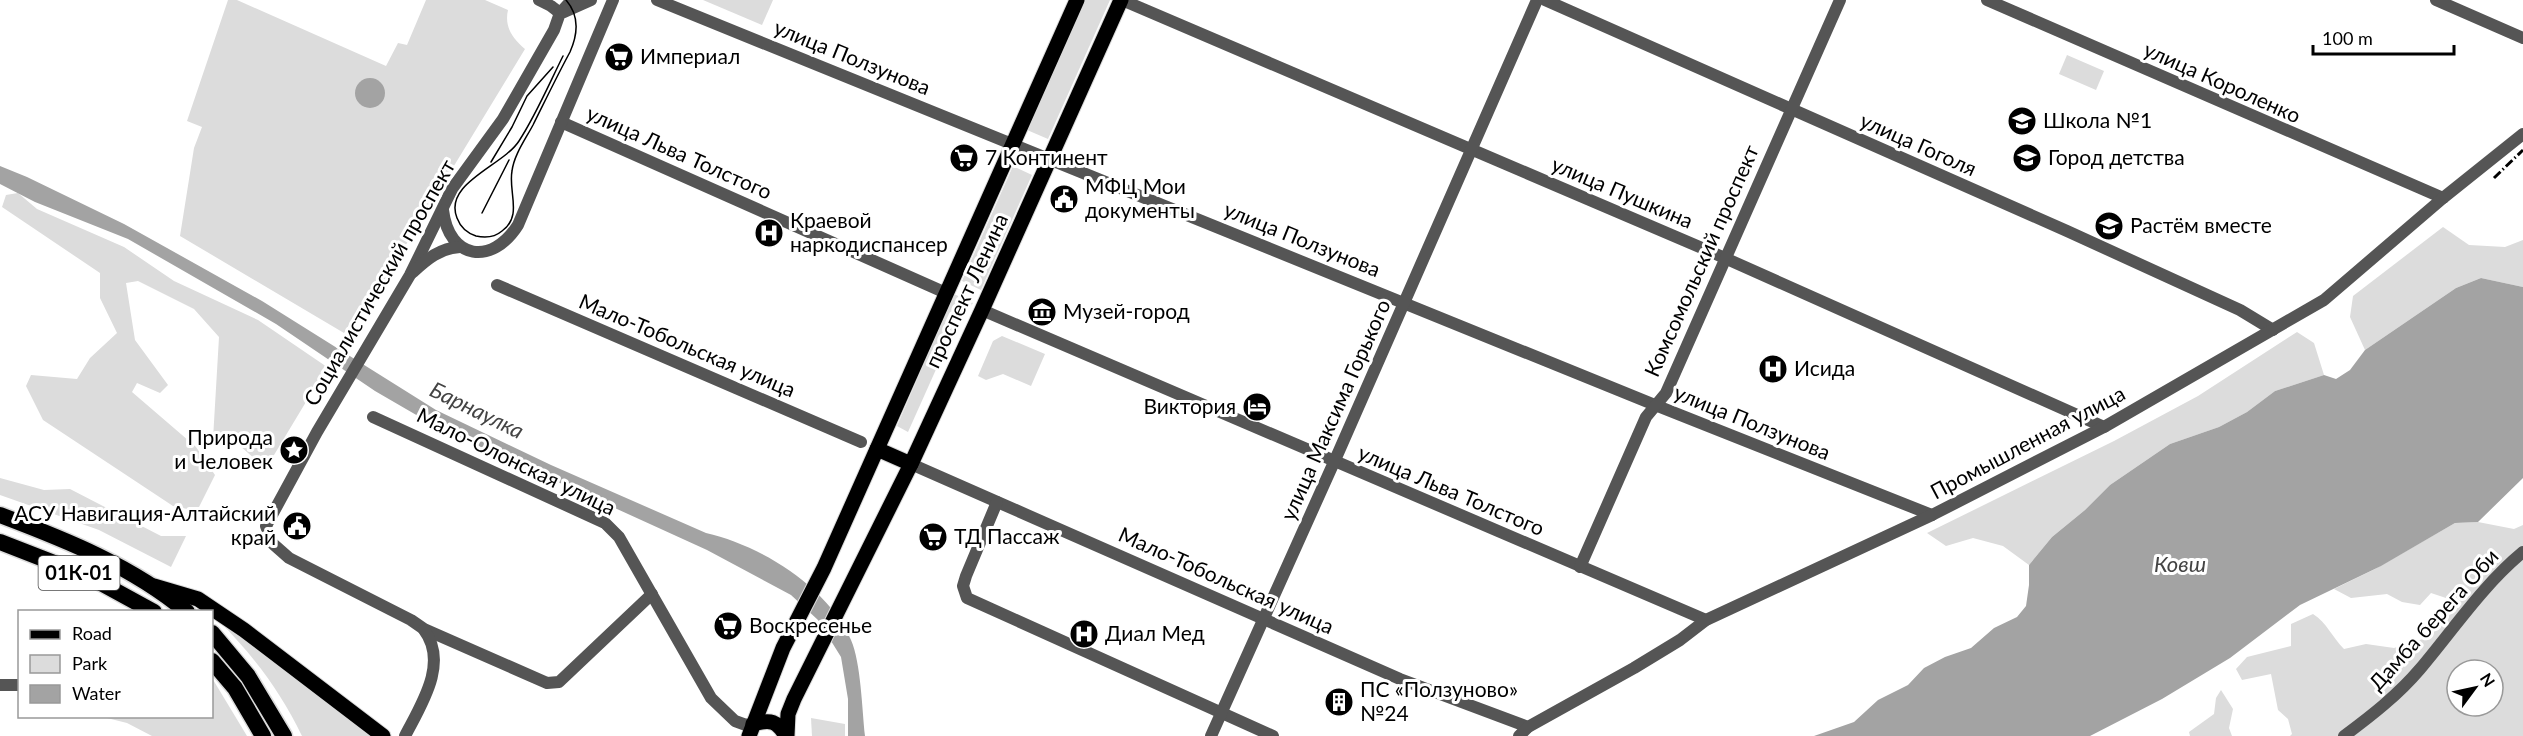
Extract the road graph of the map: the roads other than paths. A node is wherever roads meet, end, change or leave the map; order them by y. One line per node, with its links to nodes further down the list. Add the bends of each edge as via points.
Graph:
1 (538, 0): 13 (street)
2 (572, 0): 13 (street, Социалистический проспект)
3 (591, 0): 13 (street)
4 (613, 0): 16 (street)
5 (657, 0): 18 (street, улица Ползунова)
6 (1077, 0): 18 (main road, проспект Ленина)
7 (1121, 0): 19 (street, улица Пушкина); 20 (main road, проспект Ленина)
8 (1537, 0): 19 (street, улица Максима Горького)
9 (1545, 0): 15 (street, улица Гоголя)
10 (1840, 0): 15 (street, Комсомольский проспект)
11 (1987, 0): 21 (street, улица Короленко)
12 (2436, 0): 14 (street)
13 (556, 14): 22 (street, Социалистический проспект, via 503,118 461,175)
14 (2523, 38)
15 (1791, 110): 24 (street, Комсомольский проспект); 30 (street, улица Гоголя, via 2164,275)
16 (561, 122): 23 (street, via 509,240 482,252); 27 (street, улица Льва Толстого)
17 (2523, 134): 21 (street, Промышленная улица)
18 (1013, 144): 20 (street, улица Ползунова); 27 (main road, проспект Ленина)
19 (1472, 149): 24 (street, улица Пушкина); 28 (street, улица Максима Горького)
20 (1050, 159): 28 (street, улица Ползунова); 29 (main road, проспект Ленина)
21 (2443, 198): 30 (street, Промышленная улица, via 2324,300)
22 (443, 208): 23 (street, via 445,225); 25 (street, Социалистический проспект)
23 (460, 247): 25 (street, via 438,252)
24 (1724, 259): 31 (street, Комсомольский проспект, via 1666,393); 33 (street, улица Пушкина)
25 (410, 275): 50 (street, Социалистический проспект, via 266,526 278,550 289,558)
26 (498, 285): 34 (street, Мало-Тобольская улица)
27 (946, 293): 35 (main road, проспект Ленина)
28 (1405, 302): 31 (street, улица Ползунова); 36 (street, улица Максима Горького)
29 (982, 310): 36 (street, улица Льва Толстого); 37 (main road, проспект Ленина)
30 (2273, 330): 33 (street, Промышленная улица)
31 (1655, 405): 40 (street, улица Ползунова); 43 (street, Комсомольский проспект, via 1646,417)
32 (373, 417): 45 (street, Мало-Олонская улица, via 605,523 619,537)
33 (2104, 427): 40 (street, Промышленная улица)
34 (861, 442)
35 (877, 449): 37 (main road); 56 (main road, проспект Ленина, via 783,648)
36 (1334, 462): 43 (street, улица Льва Толстого); 48 (street, улица Максима Горького)
37 (911, 464): 38 (street, Мало-Тобольская улица); 62 (main road, проспект Ленина, via 804,678 788,714)
38 (997, 502): 48 (street, Мало-Тобольская улица); 55 (street, via 966,576 963,586 967,598)
39 (0, 515): 44 (highway, 01К-01, via 87,550)
40 (1932, 515): 49 (street, Промышленная улица)
41 (0, 542): 46 (highway, 01К-01, via 90,578)
42 (2523, 552): 65 (street, Дамба берега Оби, via 2418,671 2380,709)
43 (1580, 567): 49 (street, улица Льва Толстого)
44 (152, 585): 47 (highway, 01К-01); 60 (main road, via 198,598)
45 (652, 594): 50 (street, via 559,682 547,683); 56 (street, Мало-Олонская улица, via 711,698)
46 (150, 610)
47 (184, 610)
48 (1264, 619): 55 (street, улица Максима Горького); 57 (street, Мало-Тобольская улица)
49 (1707, 620): 57 (street, Промышленная улица, via 1680,640)
50 (424, 629): 61 (street, via 434,645 435,666)
51 (213, 634): 59 (highway, via 248,675)
52 (213, 662): 58 (highway, via 235,688)
53 (0, 685): 54 (street)
54 (18, 685)
55 (1223, 712): 63 (street, улица Максима Горького); 64 (street)
56 (751, 730): 62 (main road, via 772,721)
57 (1523, 732)
58 (263, 736)
59 (284, 736)
60 (382, 736)
61 (405, 736)
62 (787, 736)
63 (1211, 736)
64 (1273, 736)
65 (2344, 736)

